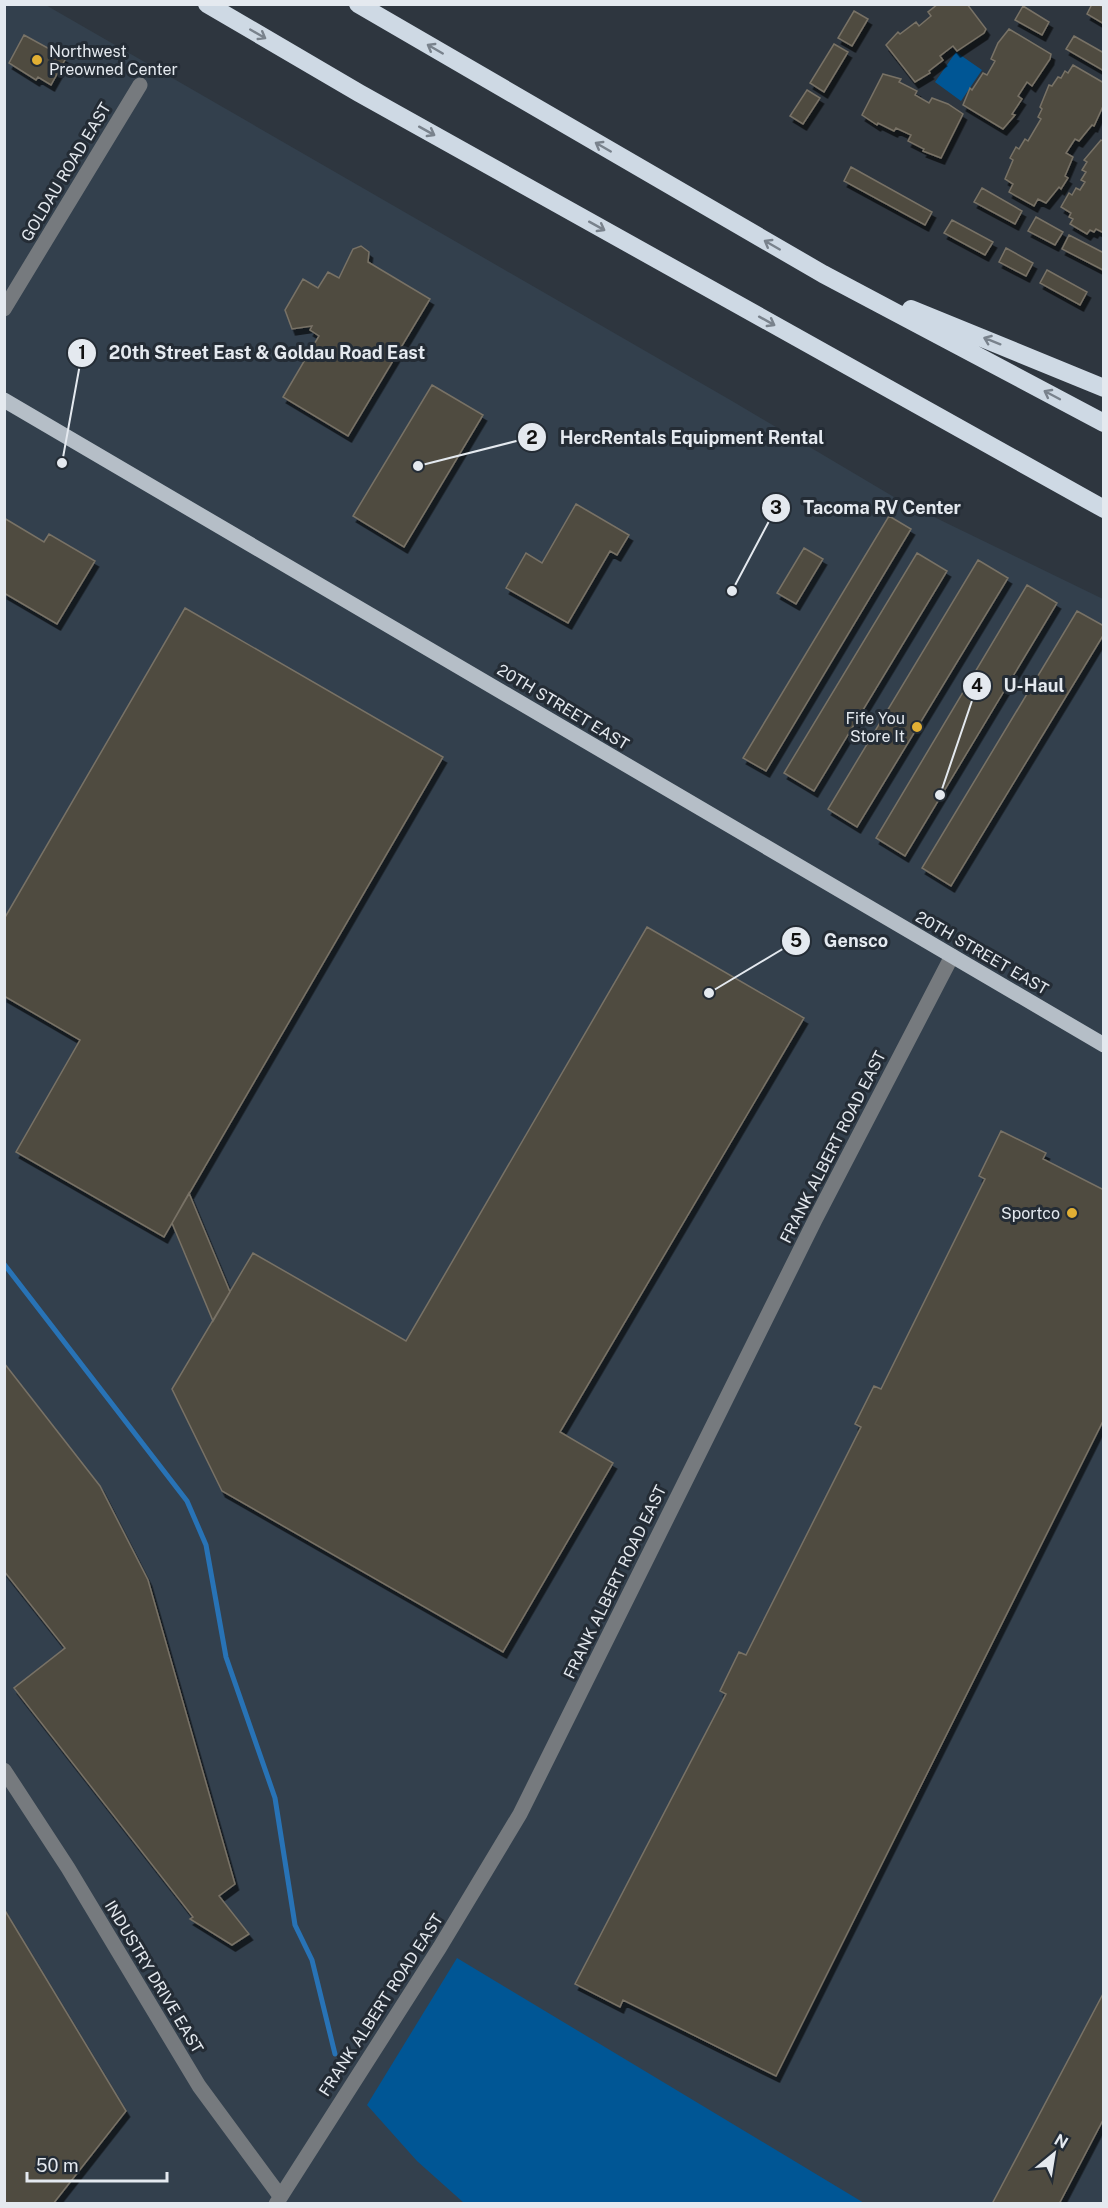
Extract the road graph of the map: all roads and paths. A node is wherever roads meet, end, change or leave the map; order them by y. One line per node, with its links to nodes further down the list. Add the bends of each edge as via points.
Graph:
1 (207, 4): 9 (highway, one-way to 9)
2 (358, 4): 4 (highway, one-way to 2)
3 (140, 85): 5 (street, GOLDAU ROAD EAST)
4 (823, 274): 6 (highway, one-way to 4); 8 (highway, one-way to 4)
5 (4, 309)
6 (1104, 388)
7 (4, 400): 10 (main road, 20TH STREET EAST)
8 (1104, 423)
9 (1104, 509)
10 (952, 956): 11 (main road, 20TH STREET EAST); 13 (street, FRANK ALBERT ROAD EAST, via 815,1220 520,1814)
11 (1104, 1045)
12 (4, 1770): 13 (street, INDUSTRY DRIVE EAST, via 68,1868 199,2086)
13 (278, 2200)

